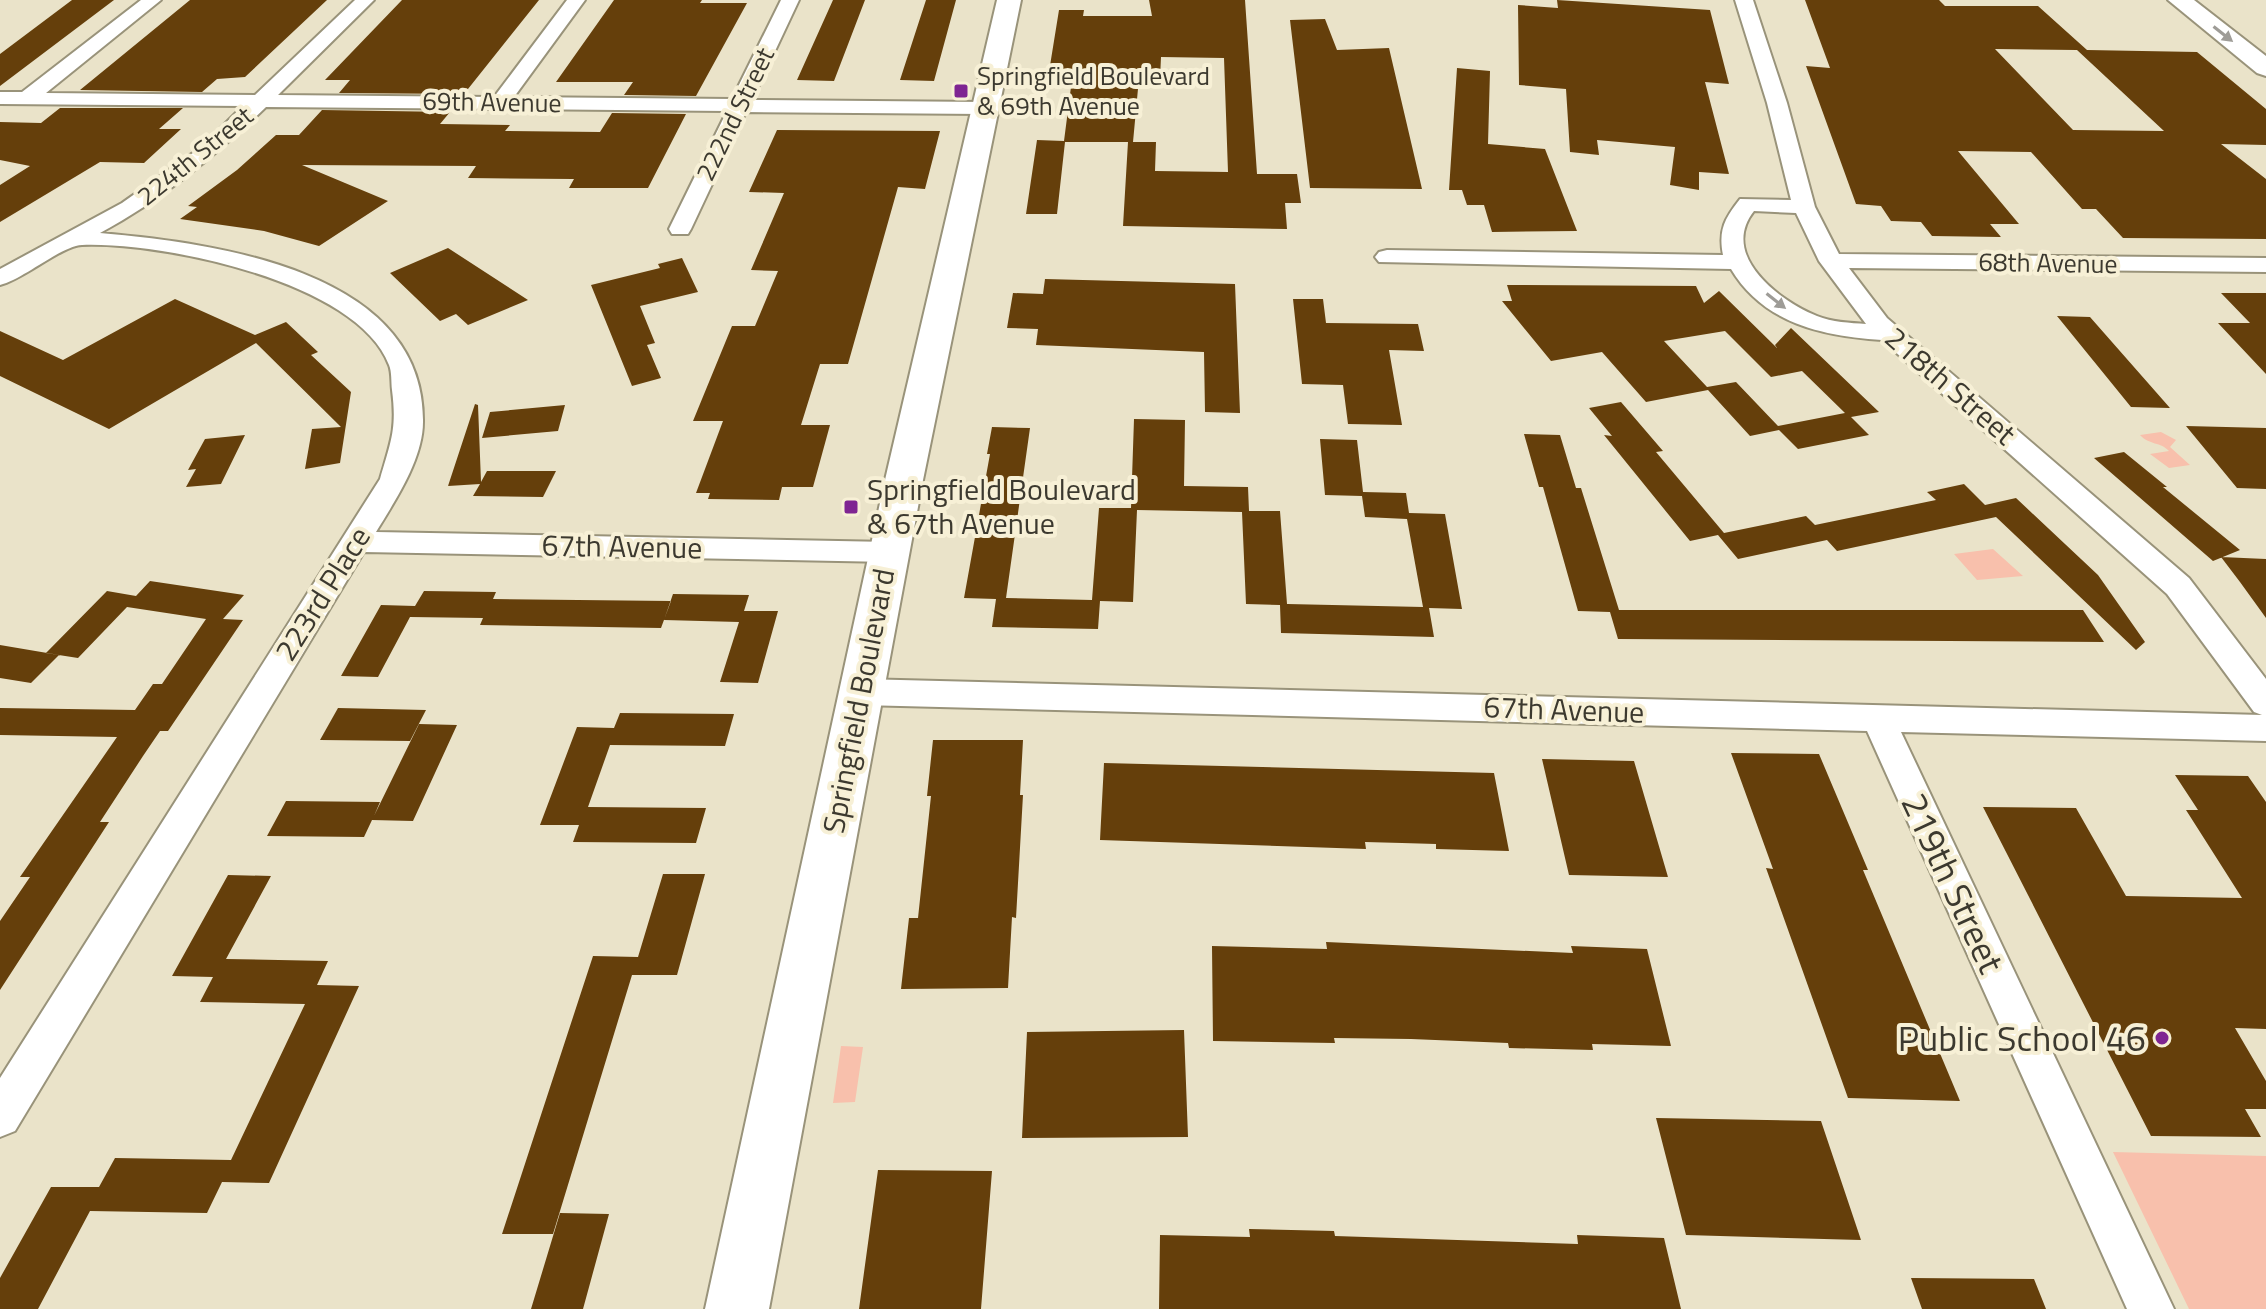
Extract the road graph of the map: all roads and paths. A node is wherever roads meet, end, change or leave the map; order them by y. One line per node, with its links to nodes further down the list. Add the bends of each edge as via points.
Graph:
1 (152, 0): 12 (street)
2 (365, 0): 13 (street, 224th Street)
3 (576, 0): 14 (street)
4 (790, 0): 15 (street, 222nd Street)
5 (1009, 0): 16 (main road, Springfield Boulevard)
6 (1744, 0): 17 (street, 218th Street)
7 (2180, 0): 10 (street, one-way to 10)
8 (2211, 0): 9 (street)
9 (2266, 42)
10 (2266, 68)
11 (0, 98): 12 (street, 69th Avenue)
12 (27, 98): 13 (street, 69th Avenue)
13 (264, 100): 14 (street, 69th Avenue); 19 (street, 224th Street, via 207,152)
14 (500, 102): 15 (street, 69th Avenue)
15 (740, 105): 16 (street, 69th Avenue); 18 (street, 222nd Street)
16 (983, 108): 27 (main road, Springfield Boulevard)
17 (1804, 207): 21 (street, 218th Street); 22 (street, via 1761,203 1742,208 1731,233)
18 (680, 229)
19 (78, 238): 24 (street, 224th Street); 26 (street, 223rd Place, via 189,249 256,265 320,289 373,324 402,365 410,423 394,479)
20 (1387, 257): 22 (street)
21 (1831, 261): 23 (street, 68th Avenue); 25 (street, 218th Street)
22 (1736, 262): 25 (street, one-way to 25, via 1798,317 1841,329)
23 (2266, 265)
24 (0, 278)
25 (1889, 333): 29 (street, 218th Street, via 2178,586)
26 (355, 542): 27 (street, 67th Avenue); 32 (street, 223rd Place)
27 (889, 552): 28 (main road, Springfield Boulevard)
28 (861, 692): 30 (street, 67th Avenue); 34 (main road, Springfield Boulevard)
29 (2266, 703)
30 (1880, 718): 31 (street, 67th Avenue); 35 (street, 219th Street)
31 (2266, 728)
32 (12, 1077): 33 (street, 223rd Place)
33 (0, 1116)
34 (737, 1309)
35 (2151, 1309)

